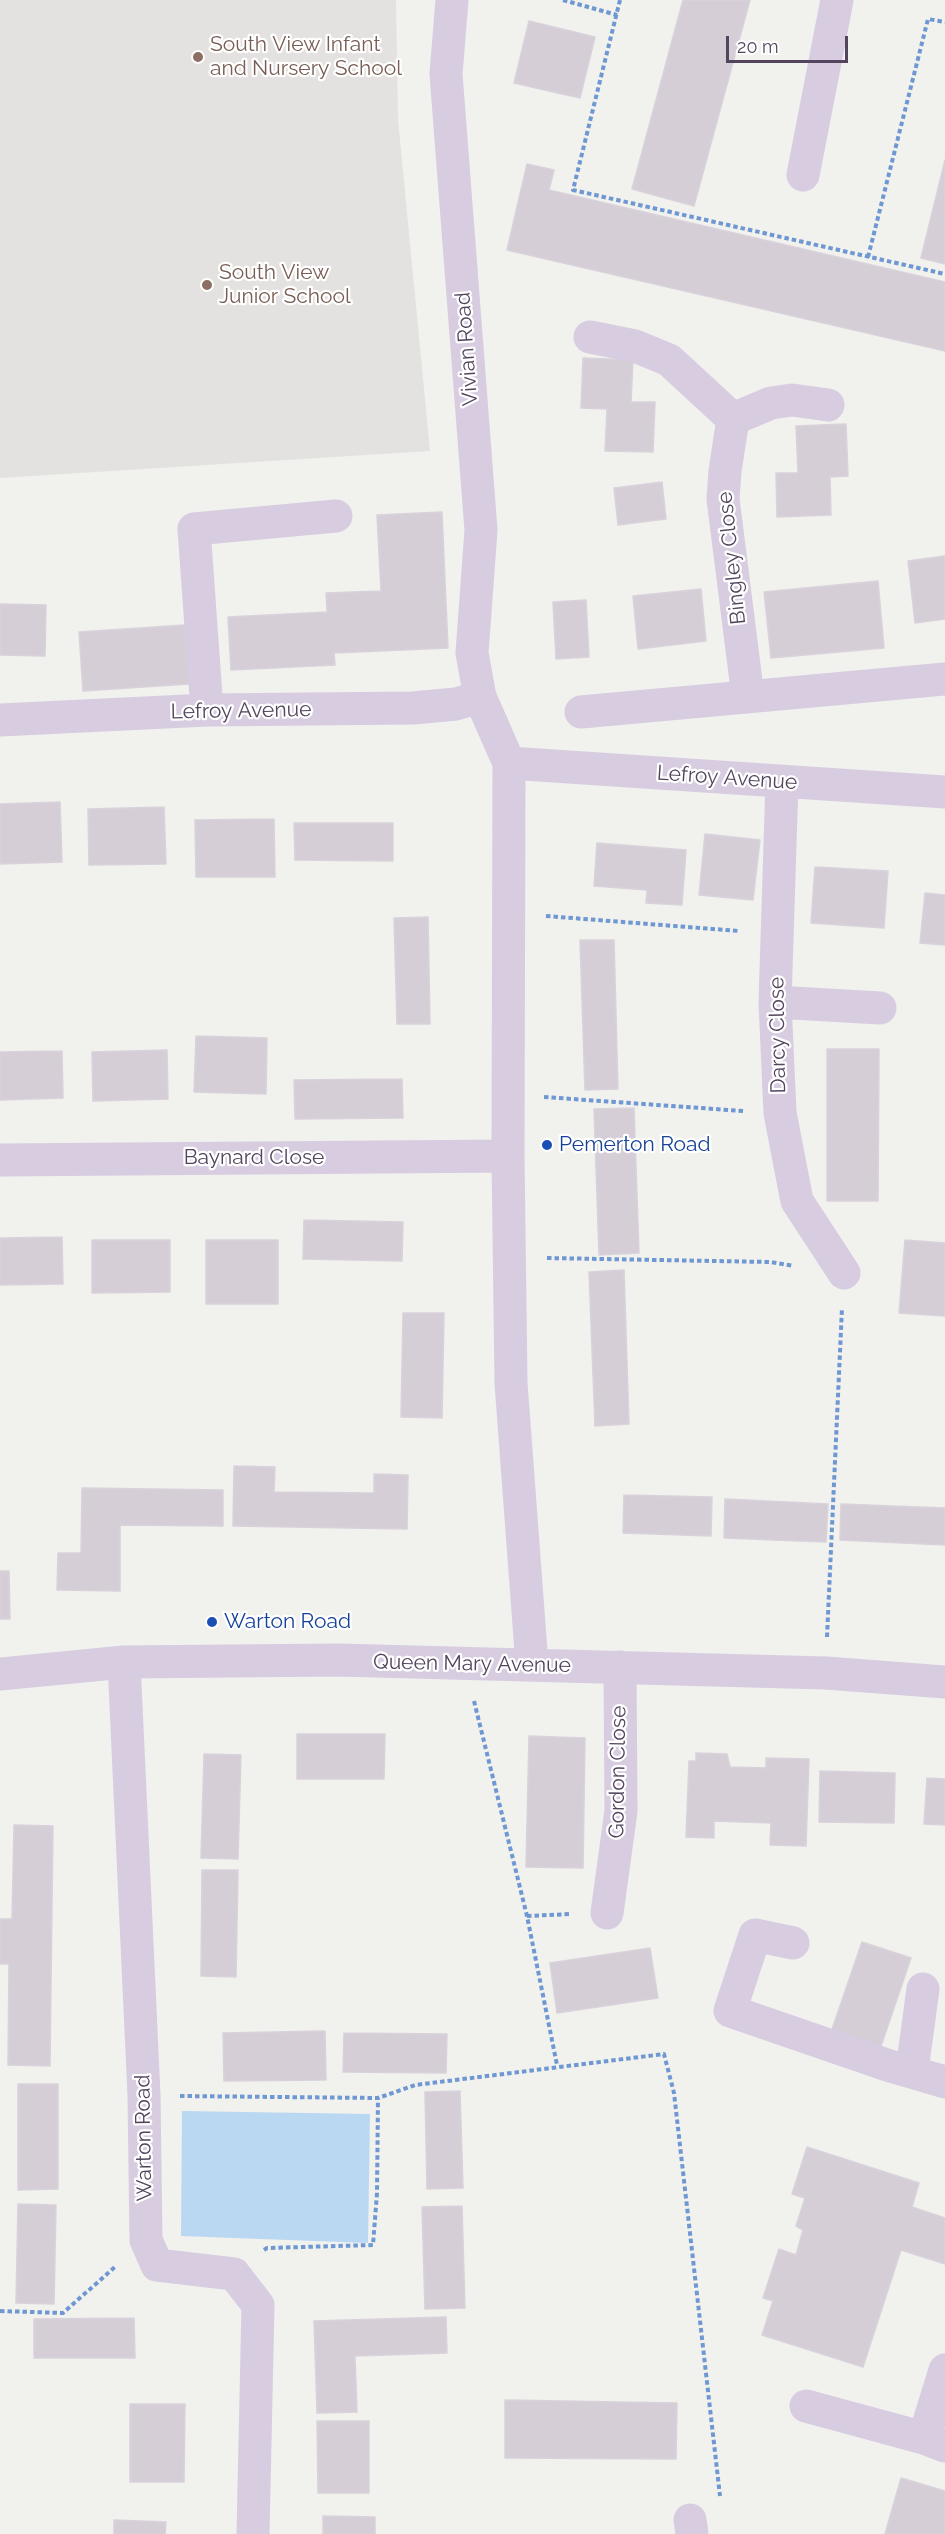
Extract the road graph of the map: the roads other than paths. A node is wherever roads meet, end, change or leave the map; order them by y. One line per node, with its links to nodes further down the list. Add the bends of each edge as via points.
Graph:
1 (452, 0): 9 (street, Vivian Road, via 446,74 481,530 472,653)
2 (837, 0): 3 (street)
3 (803, 175)
4 (590, 337): 6 (street, via 635,346 669,360)
5 (828, 405): 6 (street, via 792,400 771,402)
6 (733, 419): 10 (street, Bingley Close, via 723,499)
7 (336, 516): 11 (street, via 194,529)
8 (945, 679): 10 (street)
9 (480, 697): 11 (street, Lefroy Avenue, via 456,704 413,708); 14 (street)
10 (748, 697): 12 (street)
11 (207, 710): 13 (street, Lefroy Avenue)
12 (581, 712)
13 (0, 720)
14 (509, 763): 15 (street, Lefroy Avenue); 19 (street)
15 (782, 782): 16 (street, Lefroy Avenue); 17 (street, Darcy Close)
16 (945, 792)
17 (775, 1002): 18 (street); 21 (street, Darcy Close, via 780,1113 797,1201)
18 (880, 1008)
19 (508, 1156): 20 (street, Baynard Close); 23 (street, via 511,1383)
20 (0, 1160)
21 (844, 1273)
22 (124, 1662): 23 (street, Queen Mary Avenue, via 338,1660); 25 (street, Queen Mary Avenue); 35 (street, Warton Road, via 144,2095 146,2240 157,2265 234,2274 258,2305)
23 (532, 1665): 24 (street, Queen Mary Avenue)
24 (620, 1667): 26 (street, Queen Mary Avenue, via 826,1673); 27 (street, Gordon Close, via 621,1811)
25 (0, 1674)
26 (945, 1682)
27 (608, 1913)
28 (793, 1943): 30 (street, via 755,1935 730,2011)
29 (923, 1989): 30 (street)
30 (899, 2068): 31 (street)
31 (945, 2082)
32 (945, 2370): 34 (street)
33 (806, 2406): 34 (street)
34 (934, 2442)
35 (253, 2534)

